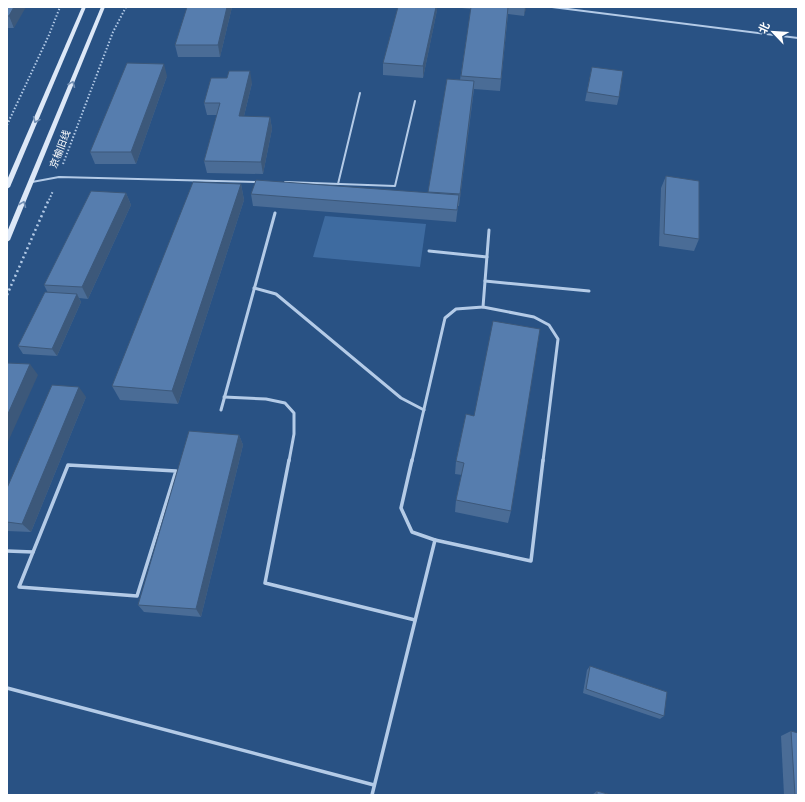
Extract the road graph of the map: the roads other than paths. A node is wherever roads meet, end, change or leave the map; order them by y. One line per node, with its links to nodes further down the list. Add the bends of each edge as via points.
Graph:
1 (84, 7): 11 (main road, one-way to 11)
2 (103, 7): 7 (main road, 京榆旧线, one-way to 2)
3 (552, 7): 4 (lane)
4 (798, 38)
5 (360, 93): 10 (lane)
6 (415, 101): 10 (lane, via 395,186)
7 (32, 182): 8 (lane, via 59,177); 14 (main road, 京榆旧线, one-way to 7)
8 (266, 182)
9 (282, 182): 10 (lane)
10 (338, 184)
11 (7, 187)
12 (275, 214): 18 (lane)
13 (489, 230): 16 (lane)
14 (7, 240)
15 (429, 250): 16 (lane)
16 (487, 256): 17 (lane)
17 (485, 281): 19 (lane); 20 (lane)
18 (254, 288): 21 (lane); 23 (lane, via 276,294 401,398)
19 (589, 291)
20 (483, 307): 23 (lane, via 456,309 445,318); 24 (lane, via 534,317 549,325 558,339 531,561)
21 (224, 398): 22 (lane); 27 (lane, via 285,403 294,413 294,434 265,583)
22 (221, 410)
23 (424, 410): 24 (lane, via 401,508 412,532)
24 (435, 540): 27 (lane)
25 (7, 551): 26 (lane)
26 (33, 552): 26 (lane, via 68,465 176,472 137,596 19,587)
27 (416, 620): 29 (lane)
28 (7, 688): 29 (lane)
29 (374, 785): 30 (lane)
30 (372, 795)

